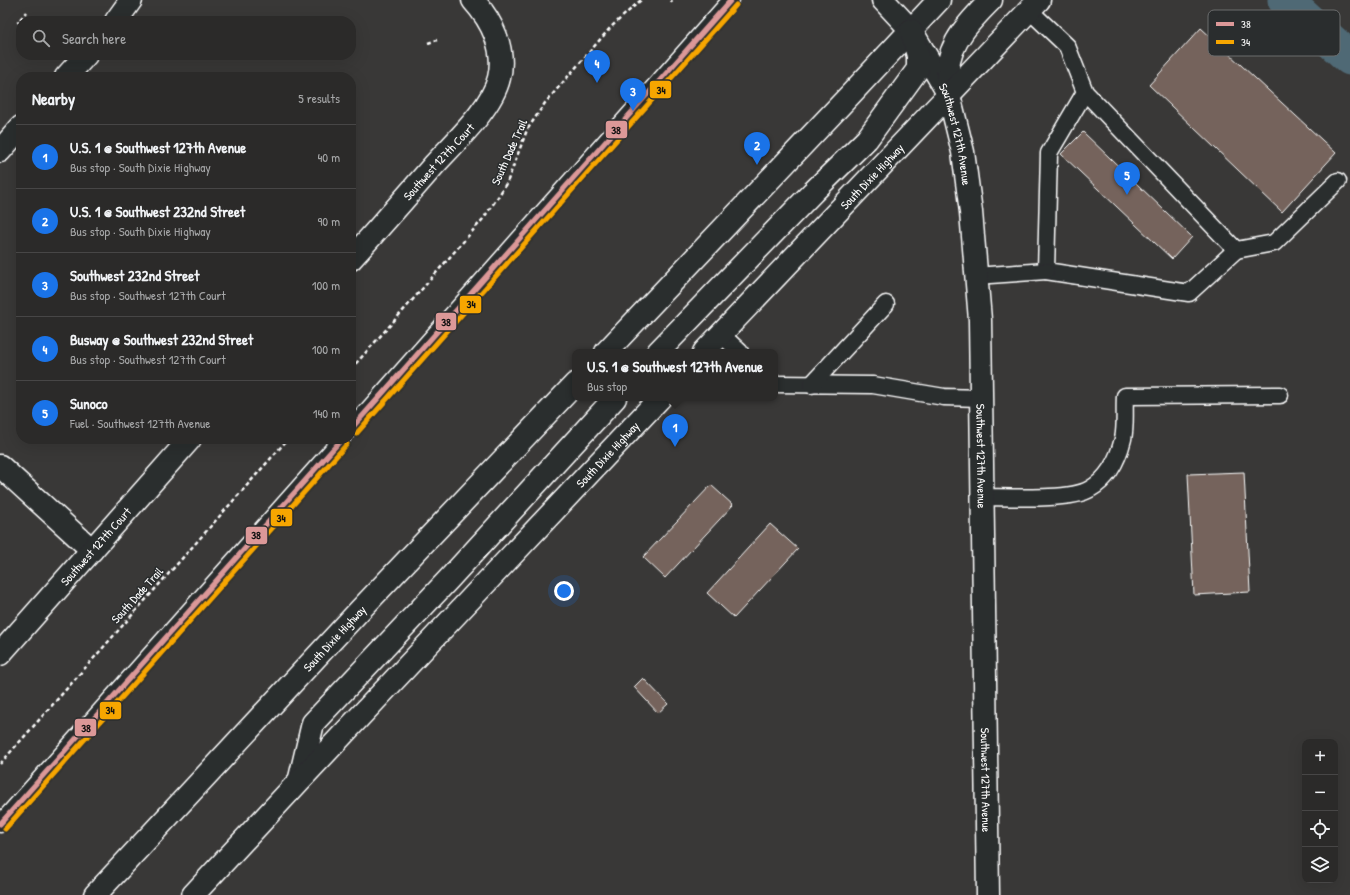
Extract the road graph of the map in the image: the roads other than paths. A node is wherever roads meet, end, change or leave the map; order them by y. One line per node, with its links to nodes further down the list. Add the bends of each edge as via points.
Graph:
1 (131, 0): 8 (main road)
2 (473, 0): 18 (main road, Southwest 127th Court, via 489,22 500,51 499,77 495,91 468,128)
3 (731, 0): 34 (lane)
4 (883, 0): 9 (main road, Southwest 127th Avenue)
5 (939, 0): 9 (main road)
6 (991, 0): 13 (main road, via 965,28 951,53 948,70)
7 (1034, 5): 12 (lane, via 1067,46); 13 (main road, South Dixie Highway)
8 (120, 16)
9 (911, 30): 13 (main road, Southwest 127th Avenue); 23 (main road); 24 (main road, via 918,56 918,70 867,139)
10 (81, 60): 11 (main road)
11 (71, 72)
12 (1085, 92): 17 (lane); 19 (lane, via 1049,153)
13 (949, 95): 20 (main road, Southwest 127th Avenue, via 963,152); 22 (main road, South Dixie Highway)
14 (16, 133): 15 (main road)
15 (0, 151)
16 (1338, 181): 17 (lane, via 1274,243)
17 (1236, 250): 19 (lane, via 1188,293)
18 (356, 253)
19 (1046, 270): 20 (lane)
20 (976, 276): 31 (main road, Southwest 127th Avenue)
21 (886, 304): 28 (lane)
22 (721, 334): 25 (main road, South Dixie Highway); 26 (lane)
23 (609, 349)
24 (661, 349)
25 (707, 349)
26 (737, 349)
27 (778, 384): 28 (lane)
28 (811, 385): 31 (lane, via 874,385 944,397)
29 (572, 387): 43 (main road, South Dixie Highway)
30 (1280, 395): 38 (lane, via 1125,396 1124,438 1118,457 1108,474 1090,490 1068,496)
31 (982, 398): 38 (main road, Southwest 127th Avenue)
32 (612, 401): 41 (main road, via 313,723)
33 (657, 401): 41 (main road, South Dixie Highway)
34 (356, 423)
35 (186, 444): 39 (main road, Southwest 127th Court)
36 (338, 444): 42 (lane)
37 (0, 466): 39 (main road)
38 (983, 497): 45 (main road, Southwest 127th Avenue)
39 (92, 550): 40 (main road, Southwest 127th Court)
40 (0, 654)
41 (300, 780): 44 (main road, South Dixie Highway)
42 (0, 824)
43 (95, 895)
44 (193, 895)
45 (988, 895)

